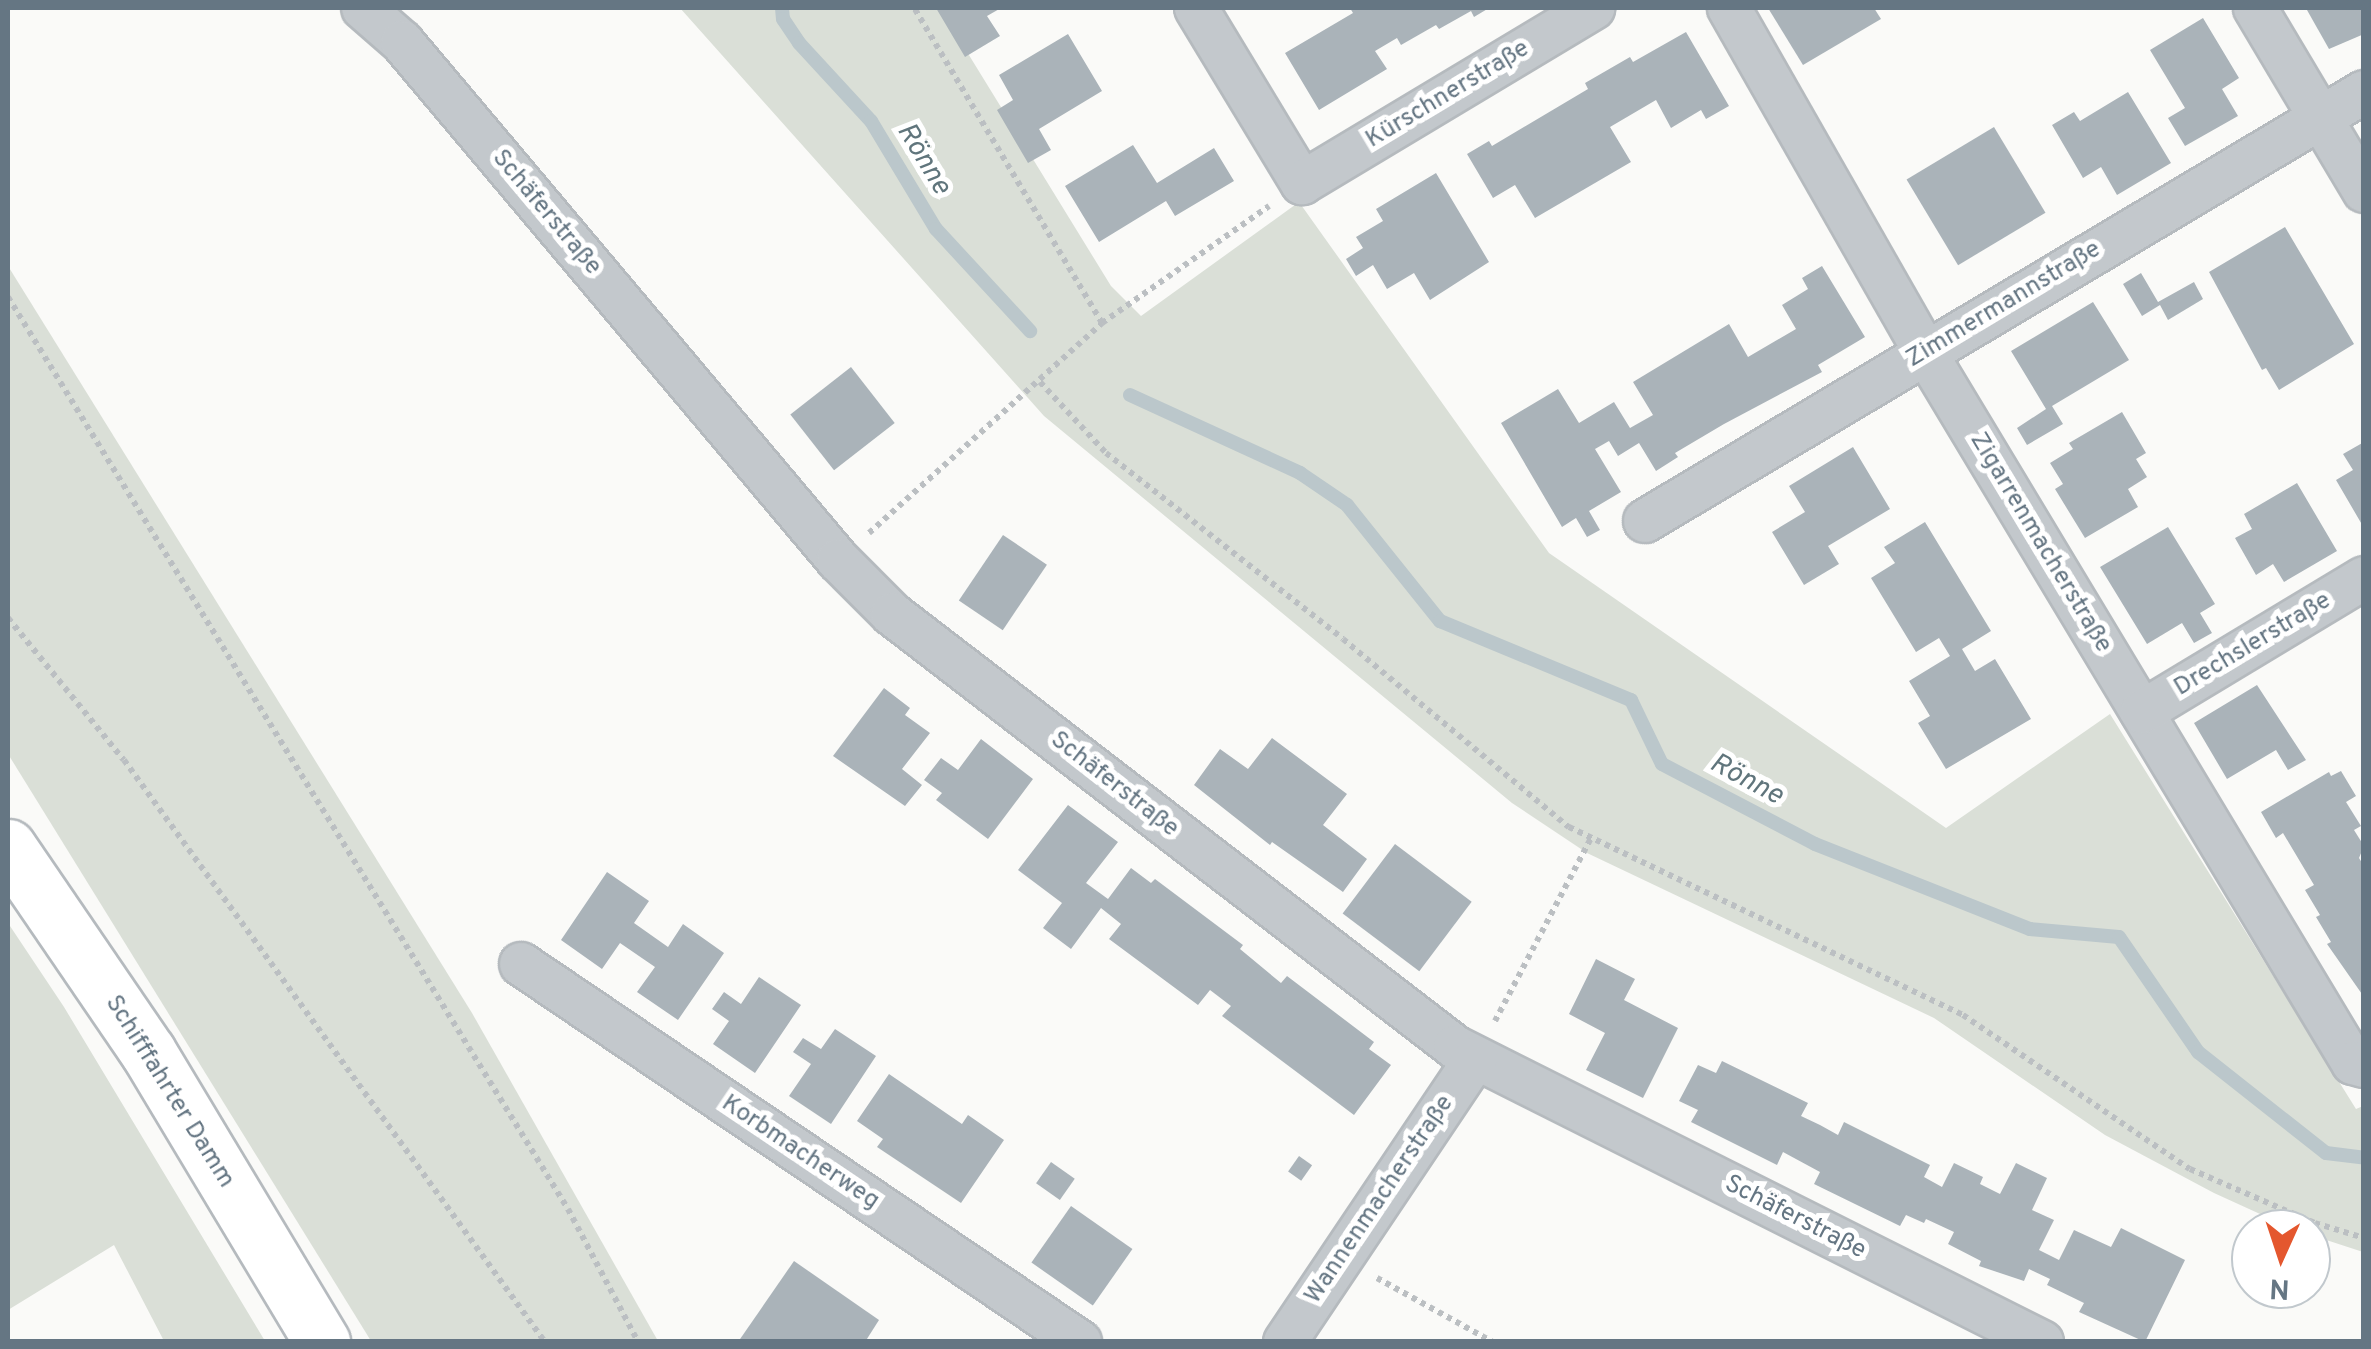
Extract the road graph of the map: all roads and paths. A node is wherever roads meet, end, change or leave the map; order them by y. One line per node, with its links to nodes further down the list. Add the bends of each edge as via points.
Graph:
1 (363, 8): 16 (street, Schäferstraße, via 402,42)
2 (914, 8): 12 (path)
3 (1196, 8): 9 (street)
4 (1594, 8): 9 (street, Kürschnerstraße)
5 (1729, 8): 13 (street, Zigarrenmacherstraße)
6 (2256, 8): 8 (street)
7 (2364, 92): 8 (street, Zimmermannstraße)
8 (2319, 118): 10 (street); 13 (street, Zimmermannstraße)
9 (1302, 182): 12 (path)
10 (2364, 190)
11 (8, 297): 29 (path, via 537,1158)
12 (1102, 322): 14 (path)
13 (1925, 352): 15 (street, Zimmermannstraße); 19 (street, Zigarrenmacherstraße)
14 (1040, 382): 16 (path); 20 (path, via 1106,453)
15 (1645, 521)
16 (838, 560): 23 (street, Schäferstraße, via 892,614)
17 (2364, 578): 19 (street, Drechslerstraße)
18 (8, 618): 28 (path, via 124,760)
19 (2142, 712): 24 (street, Zigarrenmacherstraße, via 2353,1063)
20 (1592, 838): 23 (path); 25 (path, via 1963,1015 2190,1169)
21 (8, 848): 27 (main road, Schifffahrter Damm, via 148,1052)
22 (521, 964): 30 (street, Korbmacherweg)
23 (1476, 1058): 26 (street, Wannenmacherstraße); 33 (street, Schäferstraße)
24 (2364, 1066)
25 (2364, 1238)
26 (1340, 1258): 31 (street, Wannenmacherstraße); 32 (path)
27 (322, 1342)
28 (546, 1342)
29 (638, 1342)
30 (1080, 1342)
31 (1285, 1342)
32 (1493, 1342)
33 (2042, 1342)

